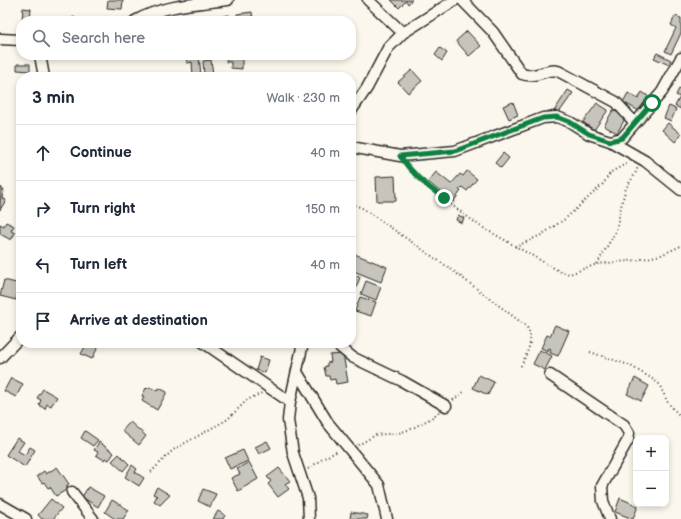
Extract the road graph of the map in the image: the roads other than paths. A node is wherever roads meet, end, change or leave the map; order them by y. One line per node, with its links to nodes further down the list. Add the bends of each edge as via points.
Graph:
1 (228, 0): 5 (street, via 162,9)
2 (368, 0): 6 (street)
3 (455, 0): 6 (street)
4 (462, 0): 13 (street, via 493,32 522,74 534,76 551,69 562,73 616,102)
5 (144, 16)
6 (402, 33): 12 (street, via 388,48 367,88)
7 (0, 39): 8 (street)
8 (16, 40)
9 (681, 58): 13 (street, via 662,92)
10 (41, 60): 11 (street)
11 (43, 72)
12 (356, 102)
13 (634, 122): 14 (street, via 622,138)
14 (610, 141): 15 (street, via 589,134 557,117 543,118 455,151 400,156); 16 (street)
15 (356, 148)
16 (681, 190)
17 (16, 341): 21 (street)
18 (212, 348): 24 (street)
19 (302, 348): 22 (street)
20 (341, 348): 25 (street, via 352,358)
21 (0, 358)
22 (297, 372): 24 (street); 31 (street, via 328,423 379,485)
23 (550, 375): 32 (street, via 624,425 629,433 628,440 602,486 603,501)
24 (290, 402): 30 (street, via 289,435 308,498)
25 (446, 406)
26 (72, 492): 29 (street)
27 (0, 504): 28 (street)
28 (26, 519)
29 (93, 519)
30 (309, 519)
31 (387, 519)
32 (610, 519)

